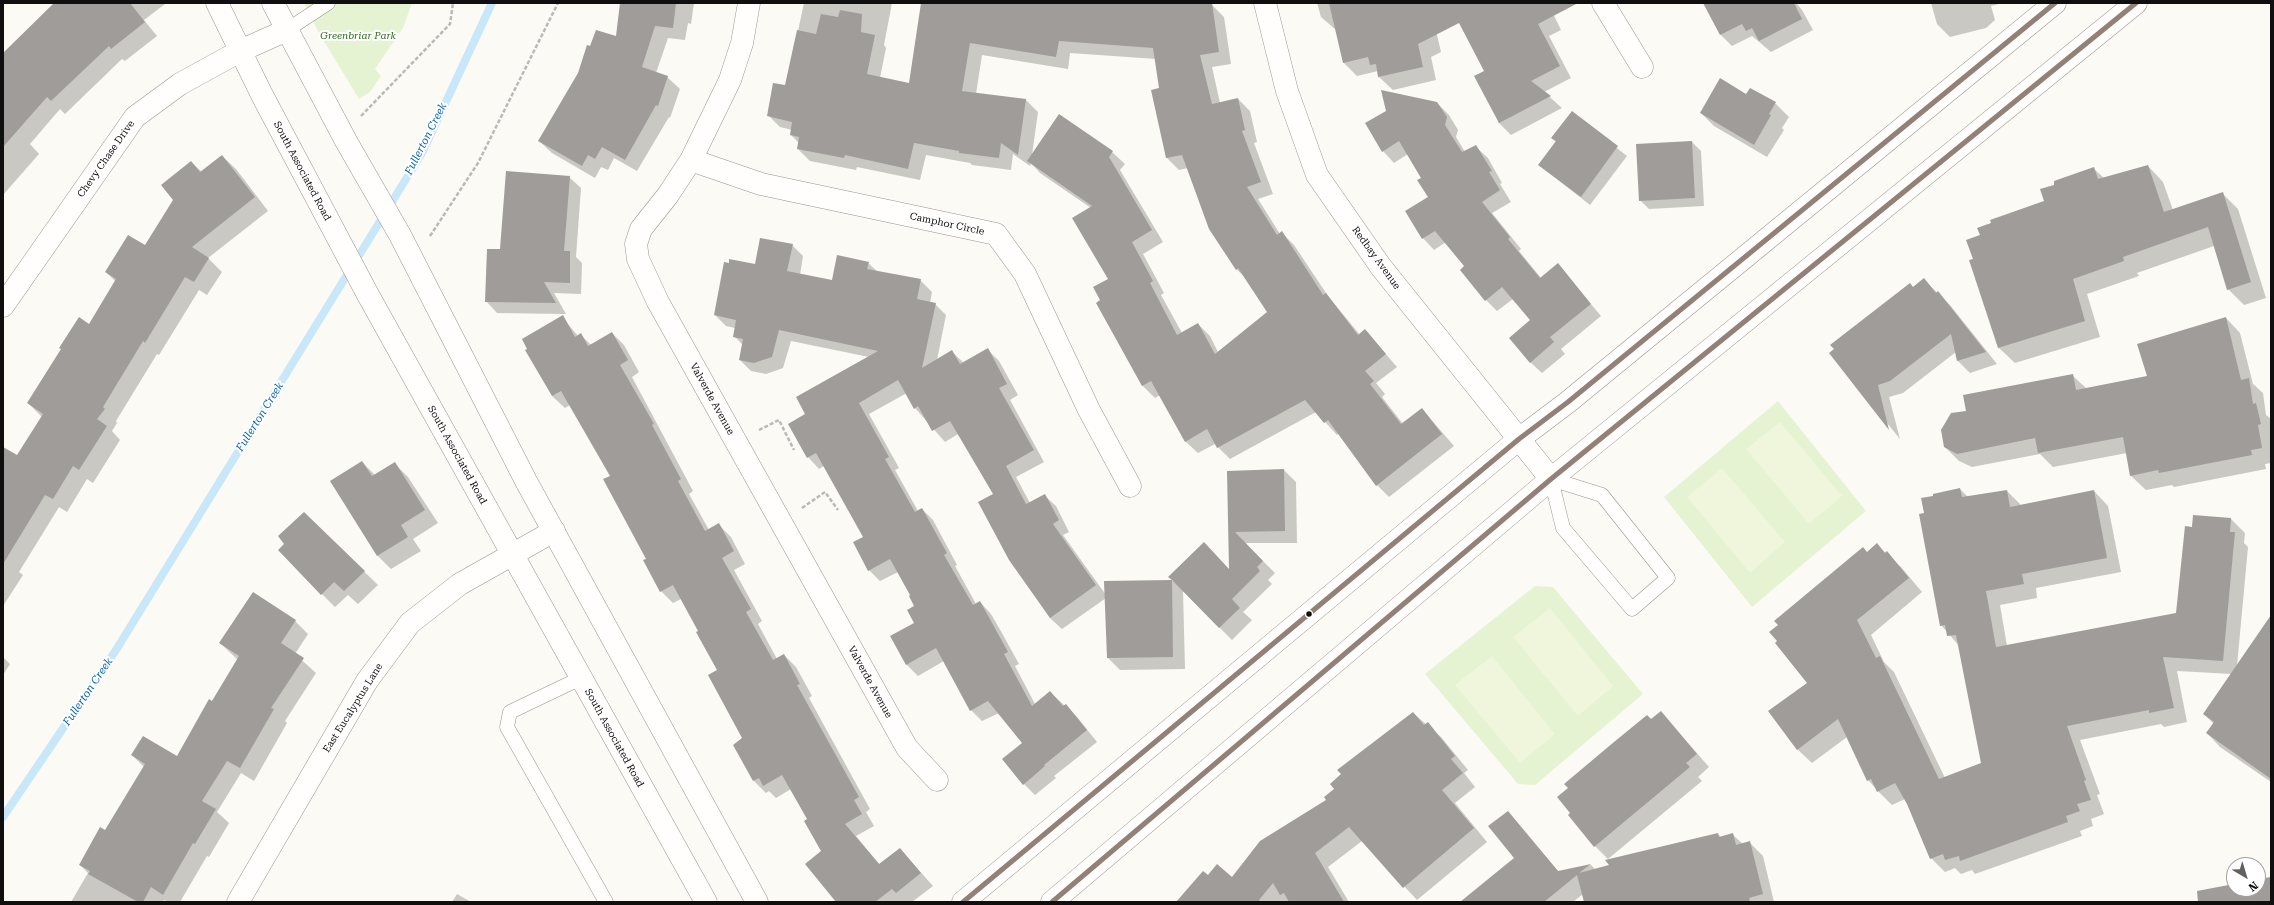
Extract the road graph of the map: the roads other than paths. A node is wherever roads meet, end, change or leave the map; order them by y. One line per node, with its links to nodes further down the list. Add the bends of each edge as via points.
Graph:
1 (217, 3): 10 (street, South Associated Road)
2 (273, 3): 9 (street)
3 (328, 3): 9 (lane)
4 (749, 3): 12 (street, Valverde Avenue, via 742,43 730,80)
5 (1265, 3): 14 (street, Redbay Avenue, via 1287,91 1317,175 1381,267)
6 (1603, 3): 11 (street)
7 (2055, 3): 14 (street, via 1568,402)
8 (2136, 3): 15 (street)
9 (287, 30): 10 (street, Chevy Chase Drive); 17 (street, via 403,242)
10 (240, 51): 13 (street, Chevy Chase Drive, via 180,84 136,117); 18 (street, South Associated Road, via 367,293)
11 (1642, 67)
12 (691, 160): 16 (street, Camphor Circle, via 761,184 996,234 1025,274 1089,410); 20 (street, Valverde Avenue, via 641,229 636,244 643,274 907,748)
13 (3, 306)
14 (1519, 439): 15 (street, Redbay Avenue); 25 (street)
15 (1551, 478): 15 (lane, via 1563,528 1632,609 1668,578 1602,495); 26 (street)
16 (1130, 486)
17 (554, 530): 18 (street, East Eucalyptus Lane); 24 (street)
18 (512, 554): 19 (street, South Associated Road); 22 (street, East Eucalyptus Lane, via 460,584 410,622 368,681)
19 (581, 678): 21 (street, South Associated Road); 23 (lane, via 510,712 507,726)
20 (937, 780)
21 (701, 900)
22 (238, 902)
23 (606, 902)
24 (757, 902)
25 (963, 902)
26 (1052, 902)

